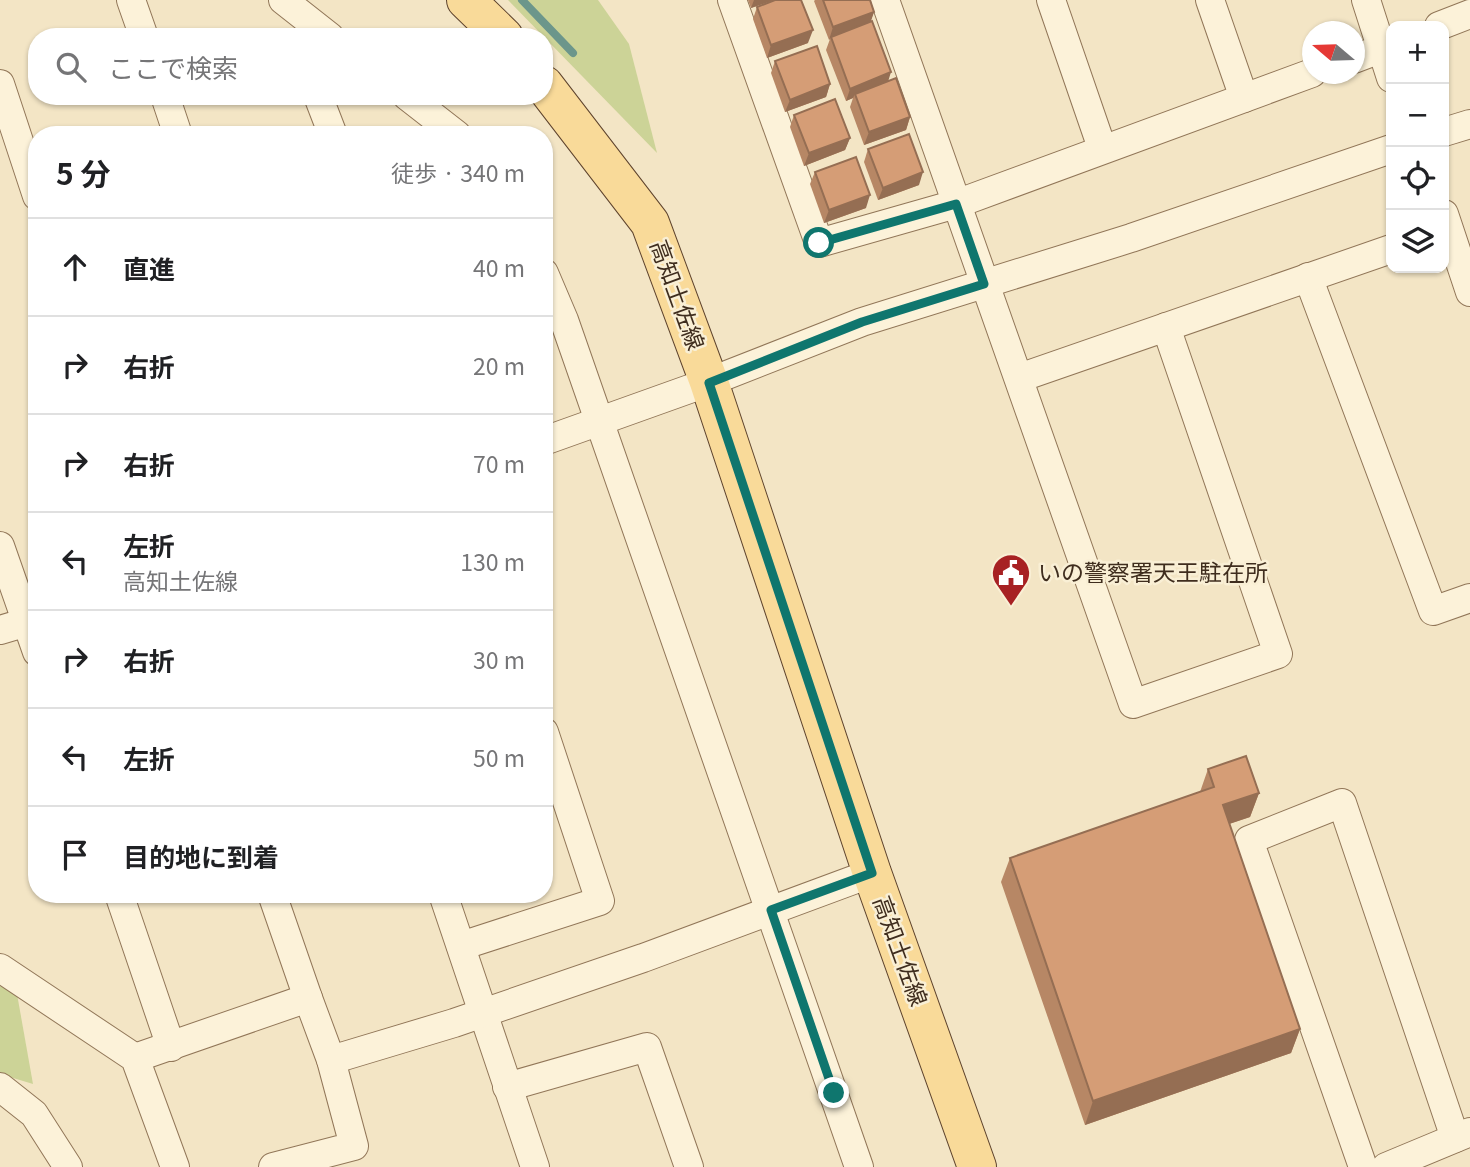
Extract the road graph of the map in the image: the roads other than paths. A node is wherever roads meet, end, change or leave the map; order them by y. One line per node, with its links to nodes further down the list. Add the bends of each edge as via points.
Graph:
1 (131, 0): 11 (street)
2 (283, 0): 12 (street); 13 (street)
3 (466, 0): 14 (main road)
4 (732, 0): 33 (street, via 819,243)
5 (885, 0): 33 (street)
6 (1051, 0): 30 (street)
7 (1210, 0): 21 (street)
8 (1366, 0): 15 (street)
9 (1470, 14): 10 (street)
10 (1449, 22)
11 (141, 28)
12 (293, 28)
13 (319, 28)
14 (495, 28)
15 (1386, 45)
16 (1386, 47): 17 (street)
17 (1365, 54)
18 (1302, 78): 21 (street)
19 (0, 84): 32 (street)
20 (553, 97): 42 (main road, 高知土佐線, via 650,223)
21 (1244, 98): 30 (street)
22 (167, 105): 26 (street)
23 (321, 105): 27 (street)
24 (419, 105): 28 (street)
25 (1470, 124): 29 (street)
26 (175, 126)
27 (330, 126)
28 (445, 126)
29 (1449, 130)
30 (1102, 148): 33 (street)
31 (1386, 151): 37 (street)
32 (28, 169)
33 (956, 204): 37 (street)
34 (1452, 223): 38 (street)
35 (1386, 250): 36 (street)
36 (1308, 277): 40 (street); 46 (street, via 1433,611)
37 (984, 284): 41 (street); 42 (street, via 862,322)
38 (1470, 292)
39 (553, 294): 43 (street)
40 (1166, 327): 41 (street); 41 (street, via 1278,654 1133,704)
41 (1019, 378)
42 (709, 383): 43 (street); 51 (main road, 高知土佐線)
43 (597, 422): 44 (street); 55 (street)
44 (553, 438)
45 (0, 546): 47 (street)
46 (1470, 598)
47 (28, 611)
48 (28, 621): 49 (street)
49 (0, 630)
50 (553, 759): 56 (street, via 600,901)
51 (872, 873): 55 (street); 73 (main road, 高知土佐線)
52 (122, 903): 60 (street)
53 (275, 903): 58 (street)
54 (446, 903): 56 (street)
55 (771, 910): 59 (street); 72 (street)
56 (461, 946): 59 (street)
57 (0, 968): 61 (street)
58 (308, 998): 60 (street); 62 (street)
59 (484, 1013): 62 (street); 64 (street)
60 (171, 1047): 61 (street)
61 (135, 1058): 68 (street)
62 (331, 1060): 66 (street)
63 (0, 1087): 67 (street, via 34,1114)
64 (507, 1087): 70 (street); 71 (street, via 647,1047)
65 (1463, 1135): 74 (street, via 1342,803 1249,839); 75 (street)
66 (358, 1156): 69 (street)
67 (68, 1167)
68 (175, 1167)
69 (273, 1167)
70 (535, 1167)
71 (689, 1167)
72 (859, 1167)
73 (977, 1167)
74 (1363, 1167)
75 (1386, 1167)

